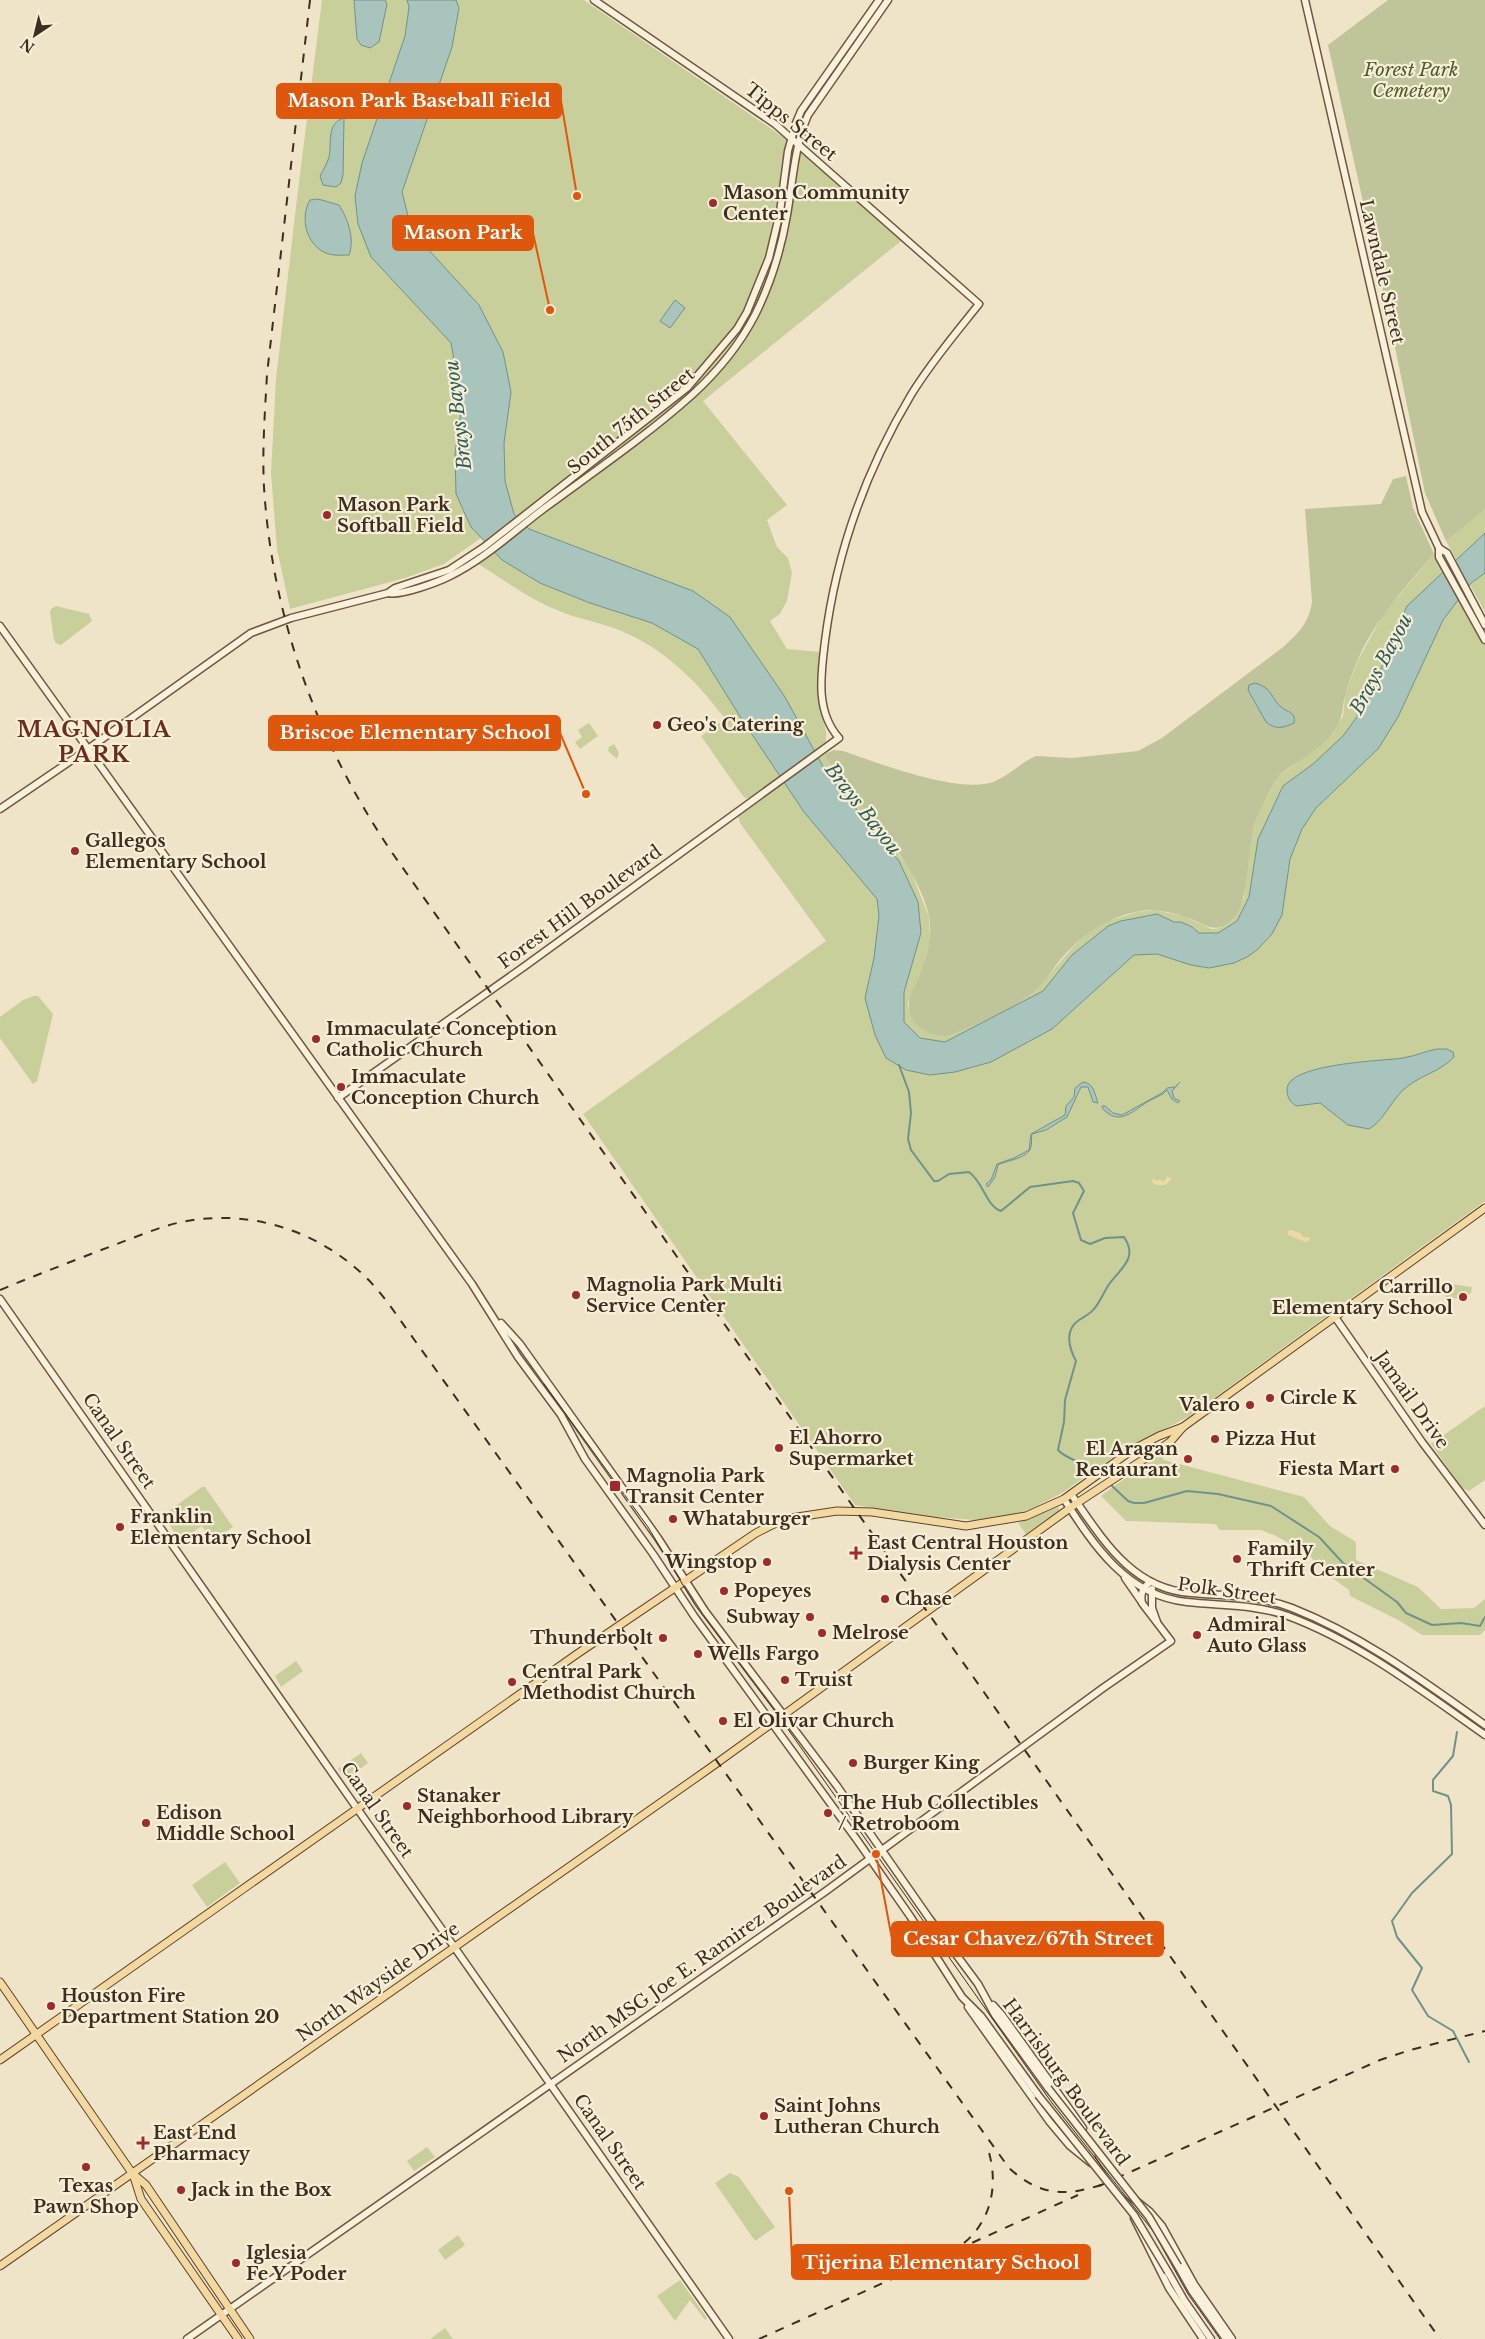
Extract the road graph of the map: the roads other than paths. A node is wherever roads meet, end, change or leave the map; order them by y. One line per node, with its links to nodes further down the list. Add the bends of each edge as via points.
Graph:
1 (594, 0): 5 (main road, Tipps Street)
2 (879, 0): 5 (main road, South 75th Street, via 801,111)
3 (888, 0): 6 (main road, South 75th Street, via 808,115)
4 (1305, 0): 10 (main road, Lawndale Street, via 1412,473 1422,512)
5 (791, 138): 6 (main road, Tipps Street); 7 (main road, South 75th Street, via 780,212)
6 (798, 144): 8 (main road, South 75th Street); 14 (main road, Tipps Street, via 979,304 912,394 875,466 849,530 835,579 822,669 823,706 828,723)
7 (769, 258): 8 (main road); 9 (main road, South 75th Street, via 737,329 687,388)
8 (777, 260): 9 (main road, South 75th Street, via 744,333 693,394)
9 (533, 513): 15 (main road, South 75th Street, via 478,554 449,570 388,593 291,618 251,633)
10 (1439, 548): 11 (main road, Lawndale Street, via 1446,554); 13 (main road, Lawndale Street, via 1439,557)
11 (1485, 625)
12 (0, 626): 15 (main road, Harrisburg Boulevard)
13 (1485, 640)
14 (839, 738): 17 (main road, Forest Hill Boulevard)
15 (88, 749): 16 (main road, South 75th Street); 17 (main road, Harrisburg Boulevard)
16 (0, 809)
17 (338, 1098): 20 (main road, Harrisburg Boulevard)
18 (1485, 1208): 21 (main road)
19 (1, 1302): 43 (main road, Canal Street)
20 (490, 1311): 28 (main road, Harrisburg Boulevard, via 520,1344 658,1538); 30 (main road, Harrisburg Boulevard, via 518,1357 561,1415 585,1460)
21 (1335, 1317): 22 (main road); 26 (main road, Jamail Drive)
22 (1183, 1427): 23 (main road, via 1139,1446); 24 (main road, North Wayside Drive, via 1170,1442)
23 (1068, 1497): 24 (main road, Polk Street); 25 (main road, Polk Street); 28 (main road, via 1026,1516 966,1526 872,1512 837,1511 784,1519 756,1533)
24 (1077, 1503): 25 (main road, North Wayside Drive); 29 (main road, Polk Street, via 1121,1562)
25 (1070, 1508): 27 (main road, Polk Street, via 1099,1551); 37 (main road, North Wayside Drive)
26 (1485, 1525)
27 (1123, 1575): 31 (main road, Polk Street); 34 (main road)
28 (685, 1582): 30 (main road); 37 (main road, Harrisburg Boulevard)
29 (1150, 1582): 31 (main road); 32 (main road); 33 (main road, Polk Street, via 1175,1591)
30 (675, 1588): 39 (main road, Harrisburg Boulevard); 43 (main road)
31 (1144, 1588): 32 (main road, Polk Street); 34 (main road)
32 (1152, 1592): 35 (main road, Polk Street, via 1184,1602); 36 (main road, via 1152,1608)
33 (1246, 1597): 35 (main road); 38 (main road, Polk Street, via 1292,1608 1360,1640)
34 (1142, 1603): 36 (main road)
35 (1246, 1607): 41 (main road, Polk Street, via 1288,1616 1358,1649)
36 (1157, 1622): 44 (main road, North MSG Joe E. Ramirez Boulevard, via 1171,1641)
37 (783, 1716): 39 (main road, North Wayside Drive); 44 (main road, Harrisburg Boulevard)
38 (1477, 1720): 40 (main road, Polk Street); 41 (main road)
39 (773, 1722): 45 (main road, Harrisburg Boulevard); 46 (main road, North Wayside Drive)
40 (1485, 1726)
41 (1473, 1727): 42 (main road, Polk Street)
42 (1485, 1735)
43 (358, 1809): 46 (main road, Canal Street); 50 (main road)
44 (881, 1850): 45 (main road, North MSG Joe E. Ramirez Boulevard); 49 (main road, Harrisburg Boulevard)
45 (871, 1859): 48 (main road, Harrisburg Boulevard); 52 (main road, North MSG Joe E. Ramirez Boulevard)
46 (454, 1947): 52 (main road, Canal Street); 53 (main road, North Wayside Drive)
47 (0, 1982): 50 (main road)
48 (962, 1997): 55 (main road, via 1048,2121 1072,2148 1103,2174); 64 (main road, Harrisburg Boulevard, bridge, via 981,2016 1038,2095 1134,2215)
49 (989, 2001): 54 (main road, via 1088,2135 1120,2188); 65 (main road, Harrisburg Boulevard, bridge, via 995,2015 1048,2088 1149,2217 1192,2291)
50 (36, 2034): 51 (main road); 53 (main road)
51 (0, 2060)
52 (550, 2083): 57 (main road, North MSG Joe E. Ramirez Boulevard); 62 (main road, Canal Street)
53 (132, 2173): 56 (main road, North Wayside Drive); 57 (main road, via 146,2185); 58 (main road, via 140,2199)
54 (1149, 2211): 55 (main road); 66 (main road, via 1162,2226 1194,2284)
55 (1135, 2221): 63 (main road, via 1170,2288)
56 (0, 2266)
57 (231, 2309): 58 (main road, North MSG Joe E. Ramirez Boulevard); 60 (main road)
58 (222, 2315): 59 (main road); 61 (main road, North MSG Joe E. Ramirez Boulevard)
59 (237, 2338)
60 (251, 2338)
61 (187, 2339)
62 (729, 2339)
63 (1203, 2339)
64 (1211, 2339)
65 (1226, 2339)
66 (1232, 2339)

